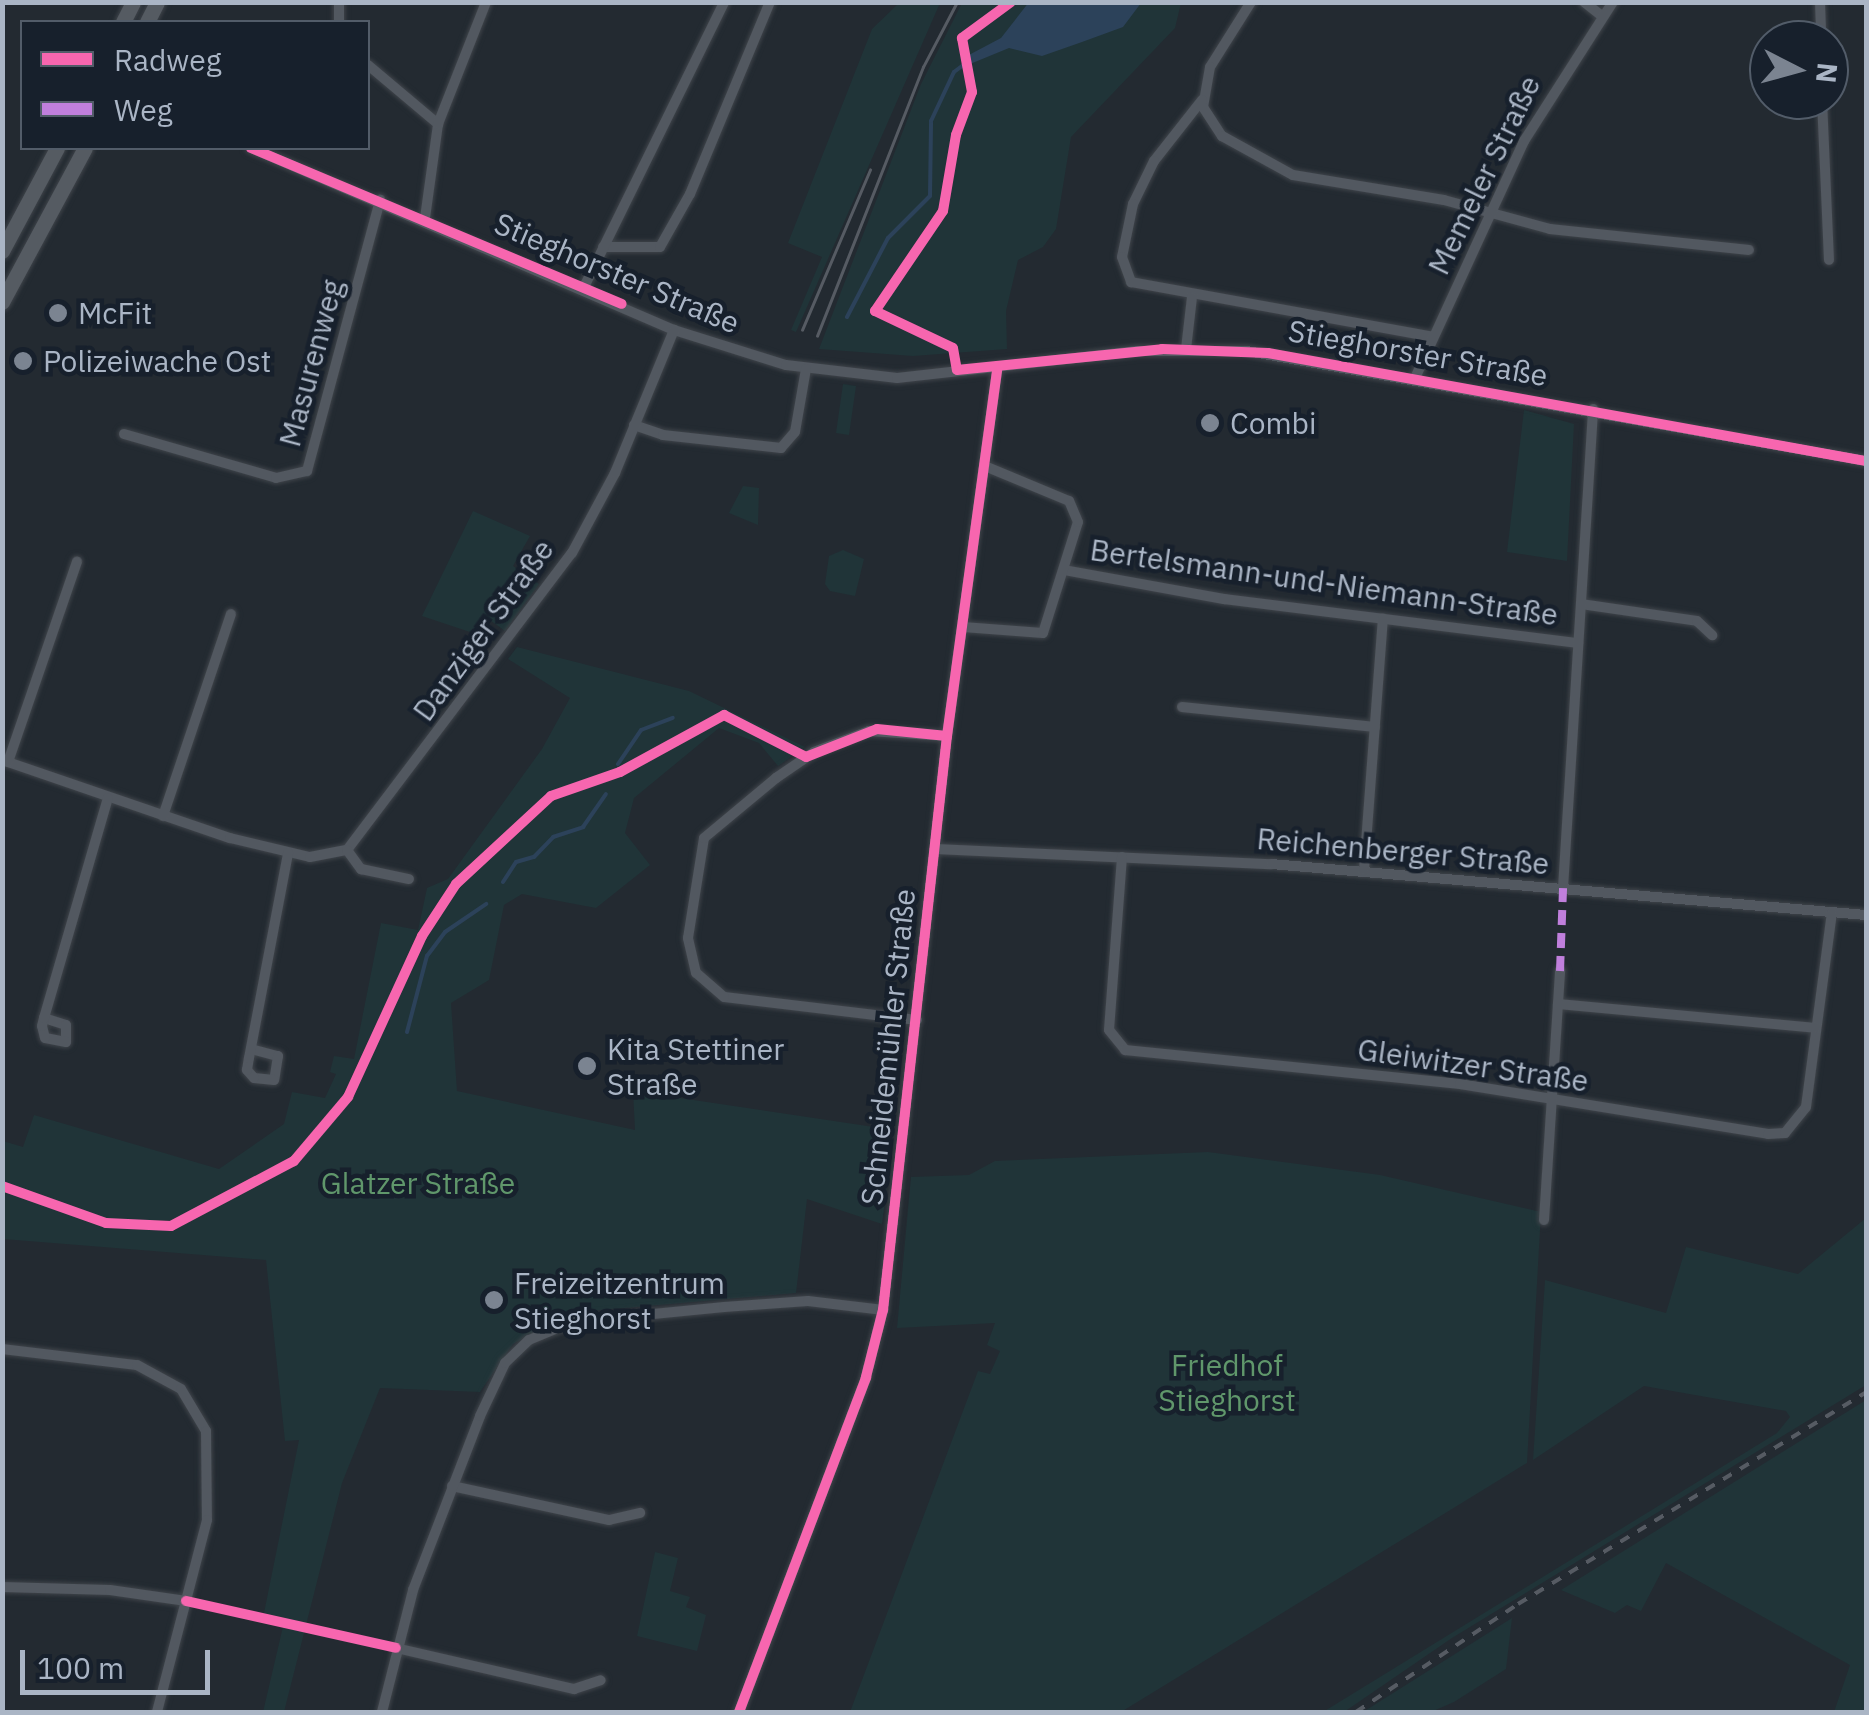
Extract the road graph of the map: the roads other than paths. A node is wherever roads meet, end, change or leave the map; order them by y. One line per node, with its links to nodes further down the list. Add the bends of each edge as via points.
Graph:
1 (486, 2): 11 (street)
2 (724, 2): 20 (street)
3 (770, 2): 20 (street, via 690,194 660,247)
4 (1251, 2): 9 (street, via 1210,67)
5 (1584, 2): 7 (street)
6 (1613, 2): 7 (street, Memeler Straße)
7 (1602, 16): 18 (street, Memeler Straße, via 1543,106)
8 (370, 67): 11 (street)
9 (1202, 100): 12 (street); 13 (street)
10 (1823, 120): 24 (street)
11 (438, 124): 19 (street)
12 (1214, 130): 13 (street); 18 (street, via 1300,177)
13 (1179, 132): 26 (street, via 1138,192 1122,265 1134,286)
14 (56, 150): 21 (main road)
15 (84, 150): 23 (main road)
16 (256, 150): 17 (street, Stieghorster Straße)
17 (380, 200): 19 (street, Stieghorster Straße); 36 (street, Masurenweg, via 306,470 276,478)
18 (1488, 214): 22 (street, via 1550,229); 29 (street, Memeler Straße)
19 (425, 218): 25 (street, Stieghorster Straße)
20 (603, 247): 25 (street)
21 (4, 248): 23 (main road)
22 (1748, 250)
23 (28, 255): 27 (main road)
24 (1830, 260)
25 (584, 287): 28 (street, Stieghorster Straße)
26 (1192, 297): 29 (street); 30 (street)
27 (2, 302)
28 (674, 330): 32 (street, Stieghorster Straße); 35 (street, Danziger Straße)
29 (1433, 336): 33 (street, Memeler Straße)
30 (1186, 348): 31 (street, Stieghorster Straße); 33 (street, Stieghorster Straße, via 1268,353)
31 (998, 366): 32 (street, Stieghorster Straße, via 906,378); 38 (street, Schneidemühler Straße)
32 (806, 369): 35 (street, via 795,432 781,448 663,435)
33 (1415, 378): 34 (street, Stieghorster Straße)
34 (1593, 409): 37 (street, Stieghorster Straße); 41 (street)
35 (634, 425): 54 (street, Danziger Straße, via 572,553)
36 (124, 434)
37 (1866, 461)
38 (987, 467): 40 (street, via 1076,507); 44 (street, Schneidemühler Straße)
39 (77, 562): 50 (street)
40 (1064, 570): 43 (street, Bertelsmann-und-Niemann-Straße); 44 (street, via 1043,633)
41 (1581, 604): 45 (street, via 1697,621); 46 (street)
42 (232, 614): 52 (street)
43 (1382, 618): 46 (street, Bertelsmann-und-Niemann-Straße); 48 (street)
44 (963, 627): 49 (street, Schneidemühler Straße)
45 (1712, 635)
46 (1578, 643): 59 (street)
47 (1182, 706): 48 (street)
48 (1374, 727): 57 (street)
49 (947, 736): 53 (street, Schneidemühler Straße); 65 (street, via 869,730 814,752 776,778 704,838 688,938 696,972 724,997)
50 (5, 761): 51 (street)
51 (108, 798): 52 (street); 64 (street)
52 (163, 816): 55 (street)
53 (935, 849): 56 (street, Reichenberger Straße); 65 (street, Schneidemühler Straße)
54 (347, 850): 55 (street, via 323,858); 58 (street, via 361,870)
55 (288, 852): 67 (street)
56 (1122, 857): 57 (street, Reichenberger Straße); 68 (street, Gleiwitzer Straße, via 1109,1030 1116,1046)
57 (1364, 870): 59 (street, Reichenberger Straße)
58 (409, 878)
59 (1562, 888): 60 (street, Reichenberger Straße)
60 (1832, 913): 61 (street, Reichenberger Straße); 66 (street, Gleiwitzer Straße)
61 (1866, 915)
62 (1560, 971): 63 (street)
63 (1558, 1004): 66 (street); 68 (street)
64 (44, 1018)
65 (916, 1020): 70 (street, Schneidemühler Straße)
66 (1816, 1028): 68 (street, Gleiwitzer Straße, via 1806,1107 1785,1133)
67 (251, 1049)
68 (1553, 1100): 69 (street)
69 (1544, 1220)
70 (882, 1310): 72 (street, via 784,1302 585,1320 544,1332 513,1353 497,1377); 80 (street, Schneidemühler Straße, via 866,1377)
71 (2, 1349): 75 (street, via 136,1365 181,1389 196,1408 206,1431 212,1488)
72 (452, 1486): 73 (street, via 608,1520); 76 (street)
73 (640, 1514)
74 (2, 1587): 75 (street, via 110,1590)
75 (186, 1602): 78 (street)
76 (396, 1648): 77 (street, via 574,1688); 79 (street)
77 (602, 1680)
78 (157, 1712)
79 (382, 1712)
80 (739, 1712)

